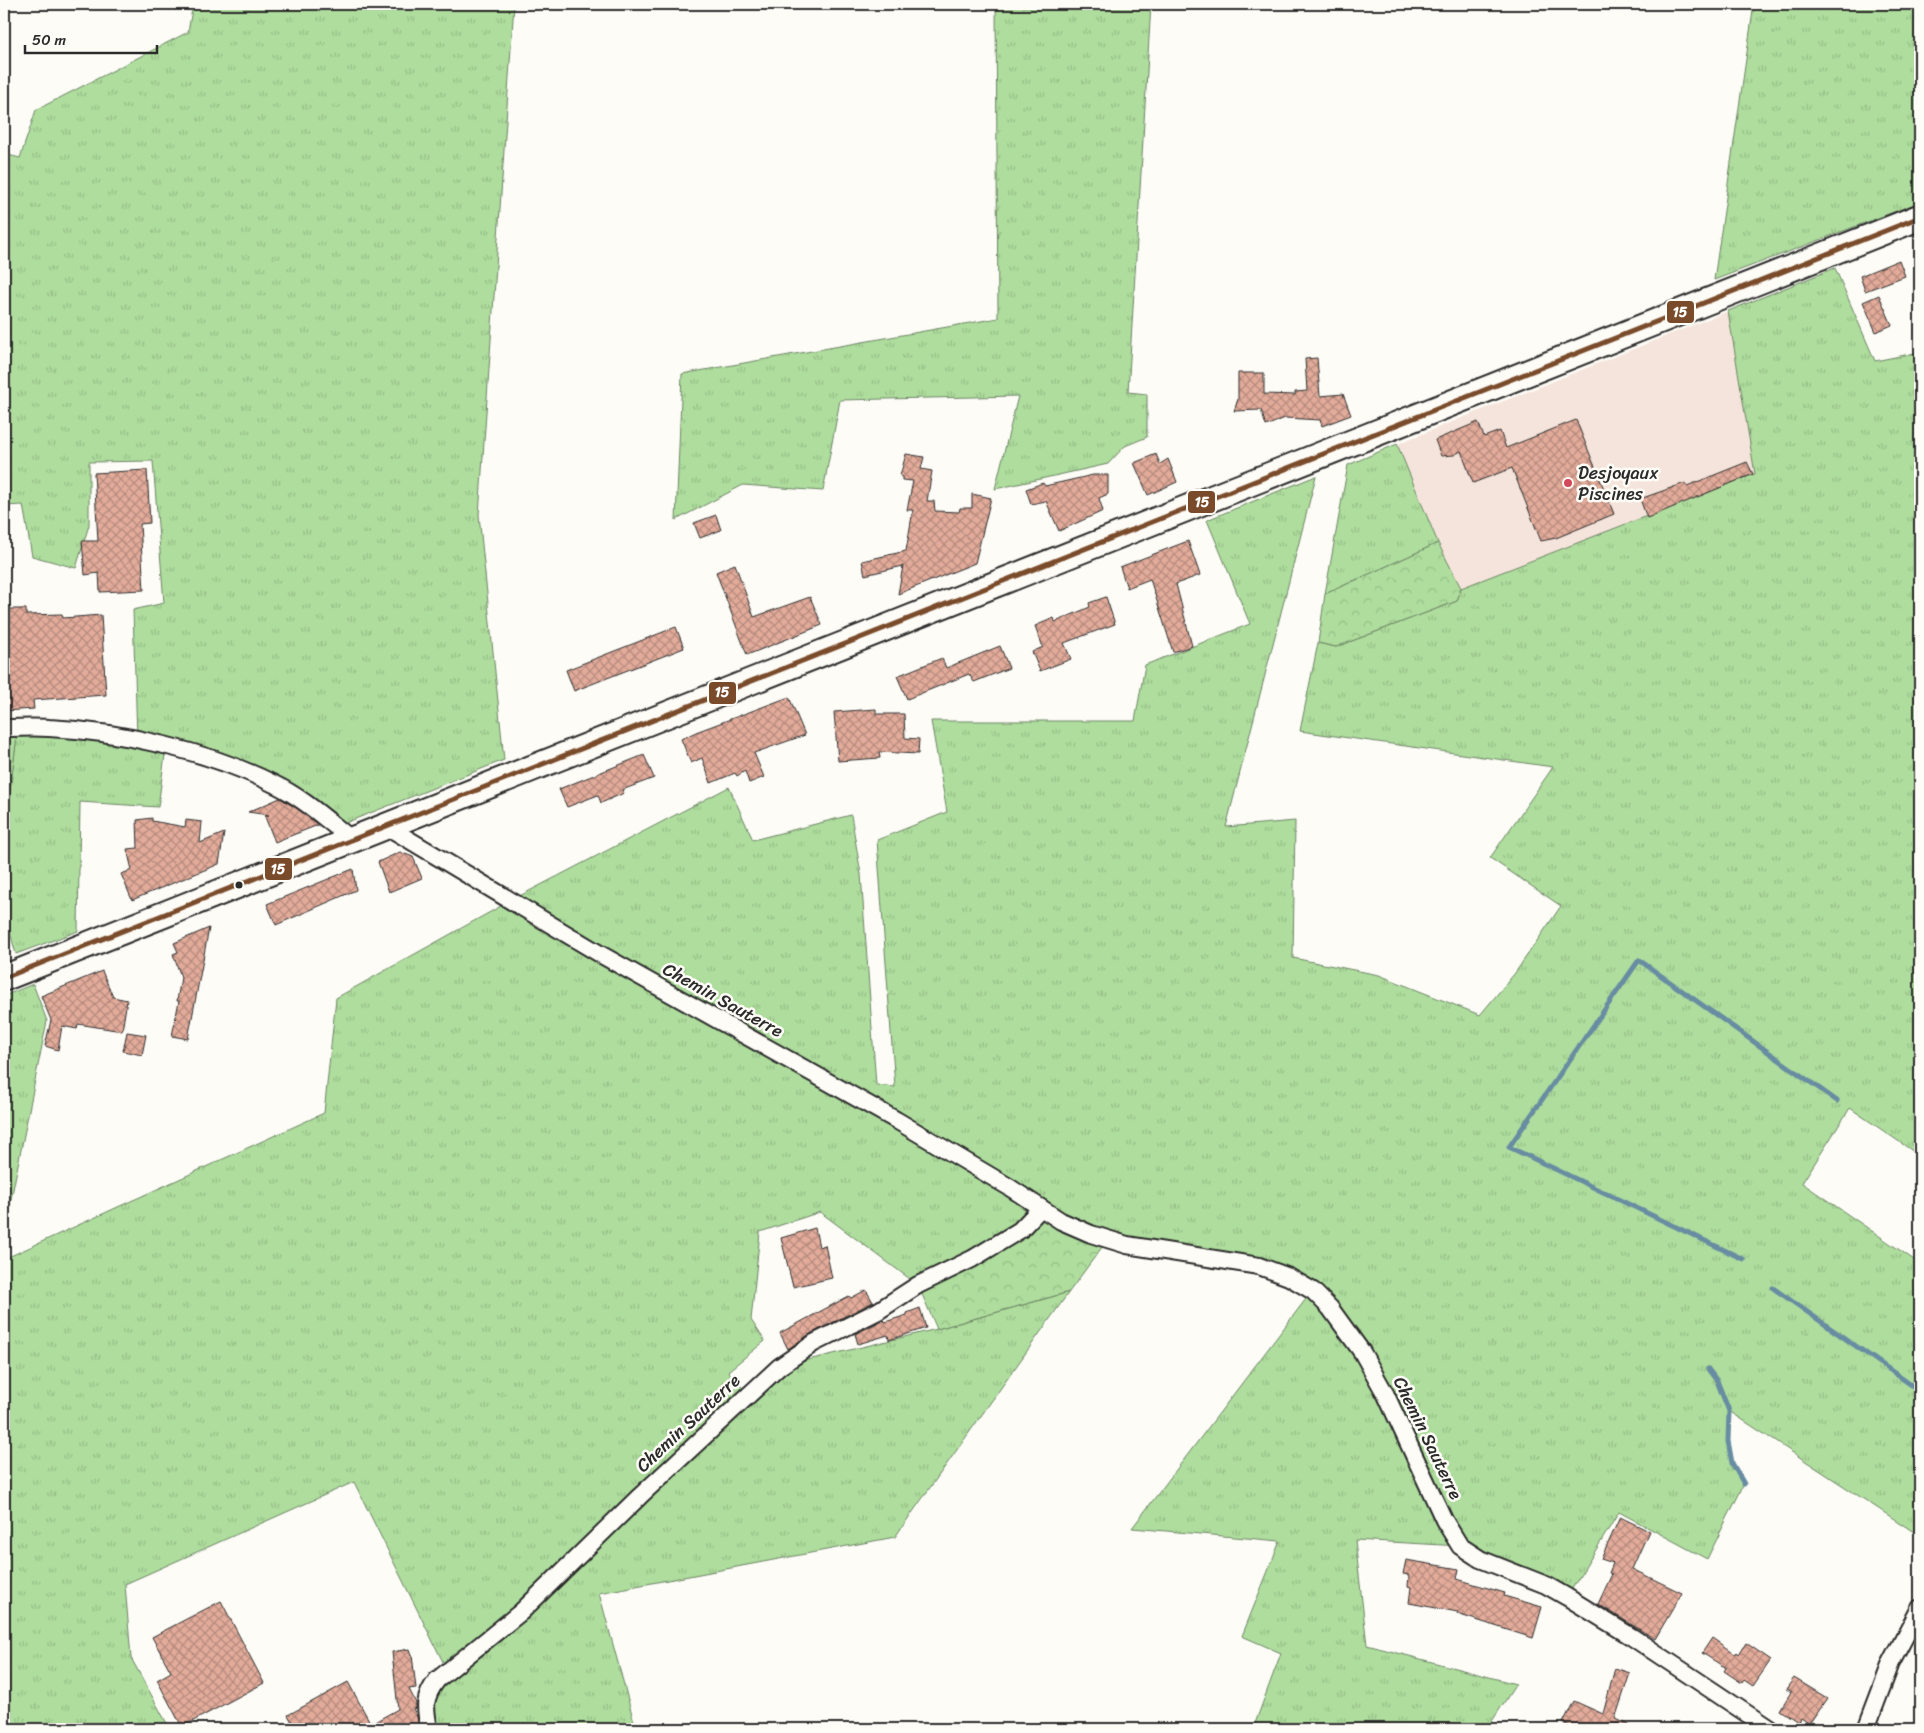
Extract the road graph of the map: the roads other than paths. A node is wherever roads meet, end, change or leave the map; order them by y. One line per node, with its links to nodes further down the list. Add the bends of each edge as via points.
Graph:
1 (1920, 217): 3 (main road)
2 (4, 728): 4 (street, via 50,728 138,739 210,758 275,784)
3 (386, 826): 4 (main road); 6 (street, Chemin Sauterre, via 616,963 896,1120)
4 (351, 840): 5 (main road)
5 (4, 978)
6 (1041, 1208): 8 (street, Chemin Sauterre, via 1020,1230 814,1343 779,1367 633,1502 521,1612 437,1680 425,1702); 9 (street, Chemin Sauterre, via 1061,1221 1127,1245 1258,1266 1289,1277 1313,1291 1330,1308 1362,1352 1399,1422 1444,1520 1460,1546 1480,1559 1567,1598)
7 (1920, 1608): 10 (street, via 1891,1663)
8 (429, 1729)
9 (1770, 1729)
10 (1866, 1729)

